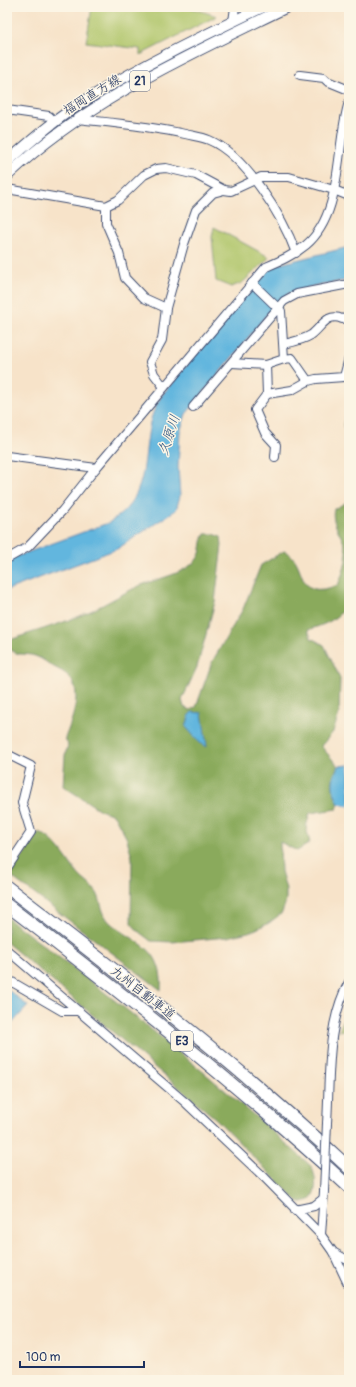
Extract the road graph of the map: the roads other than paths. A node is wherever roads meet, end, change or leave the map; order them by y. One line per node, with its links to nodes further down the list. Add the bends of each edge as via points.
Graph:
1 (235, 7): 4 (street)
2 (263, 7): 4 (main road, 福岡直方線 / 21)
3 (287, 7): 10 (main road, 福岡直方線 / 21, via 116,93)
4 (233, 22): 11 (main road, 福岡直方線 / 21, via 139,69 90,97)
5 (300, 74): 6 (street, via 324,78)
6 (349, 90)
7 (349, 102): 9 (street)
8 (7, 110): 11 (street, via 49,116)
9 (348, 115): 17 (street)
10 (77, 119): 13 (main road, 福岡直方線 / 21); 14 (street, via 158,128 209,140 229,152)
11 (55, 122): 12 (main road, 福岡直方線 / 21)
12 (7, 162)
13 (7, 176)
14 (256, 179): 16 (street, via 240,188); 17 (street, via 289,177); 20 (street, via 291,238)
15 (7, 189): 19 (street)
16 (224, 190): 19 (street, via 196,175 166,168 156,169 144,175 118,200); 23 (street, via 213,193 196,210)
17 (334, 190): 18 (street); 20 (street, via 328,212 318,229 307,244)
18 (349, 196)
19 (106, 206): 23 (street, via 106,224 119,253 125,278 144,298)
20 (296, 253): 21 (street, via 266,268)
21 (252, 283): 24 (street); 32 (street)
22 (349, 284): 24 (street, via 297,294 284,301)
23 (166, 308): 32 (street, via 162,340 150,362 154,374)
24 (278, 308): 26 (street, via 281,311); 29 (street)
25 (349, 317): 26 (street, via 322,321 311,335)
26 (284, 344): 27 (street)
27 (284, 358): 30 (street); 31 (street, via 292,358)
28 (349, 358): 31 (street, via 344,377)
29 (232, 364): 30 (street); 34 (street)
30 (266, 365): 33 (street)
31 (308, 382): 33 (street, via 292,390)
32 (164, 387): 37 (street)
33 (267, 394): 36 (street, via 255,410 265,433 276,445)
34 (193, 407)
35 (7, 456): 37 (street)
36 (275, 457)
37 (96, 468): 38 (street, via 66,506 28,547)
38 (7, 559)
39 (7, 754): 40 (street, via 31,766 22,803 31,832)
40 (7, 868)
41 (7, 887): 47 (highway, 九州自動車道 / E3, via 185,1026)
42 (7, 905): 48 (highway, 九州自動車道 / E3, via 183,1042)
43 (7, 950): 46 (street)
44 (7, 979): 46 (street, via 62,1011)
45 (349, 982): 49 (street, bridge, via 340,999 333,1028)
46 (79, 1011): 50 (street, via 186,1103)
47 (349, 1168)
48 (349, 1187)
49 (323, 1195): 50 (street, via 314,1206); 51 (street)
50 (295, 1210): 51 (street)
51 (321, 1235): 52 (street)
52 (333, 1252): 53 (street); 54 (street)
53 (349, 1261)
54 (349, 1286)

